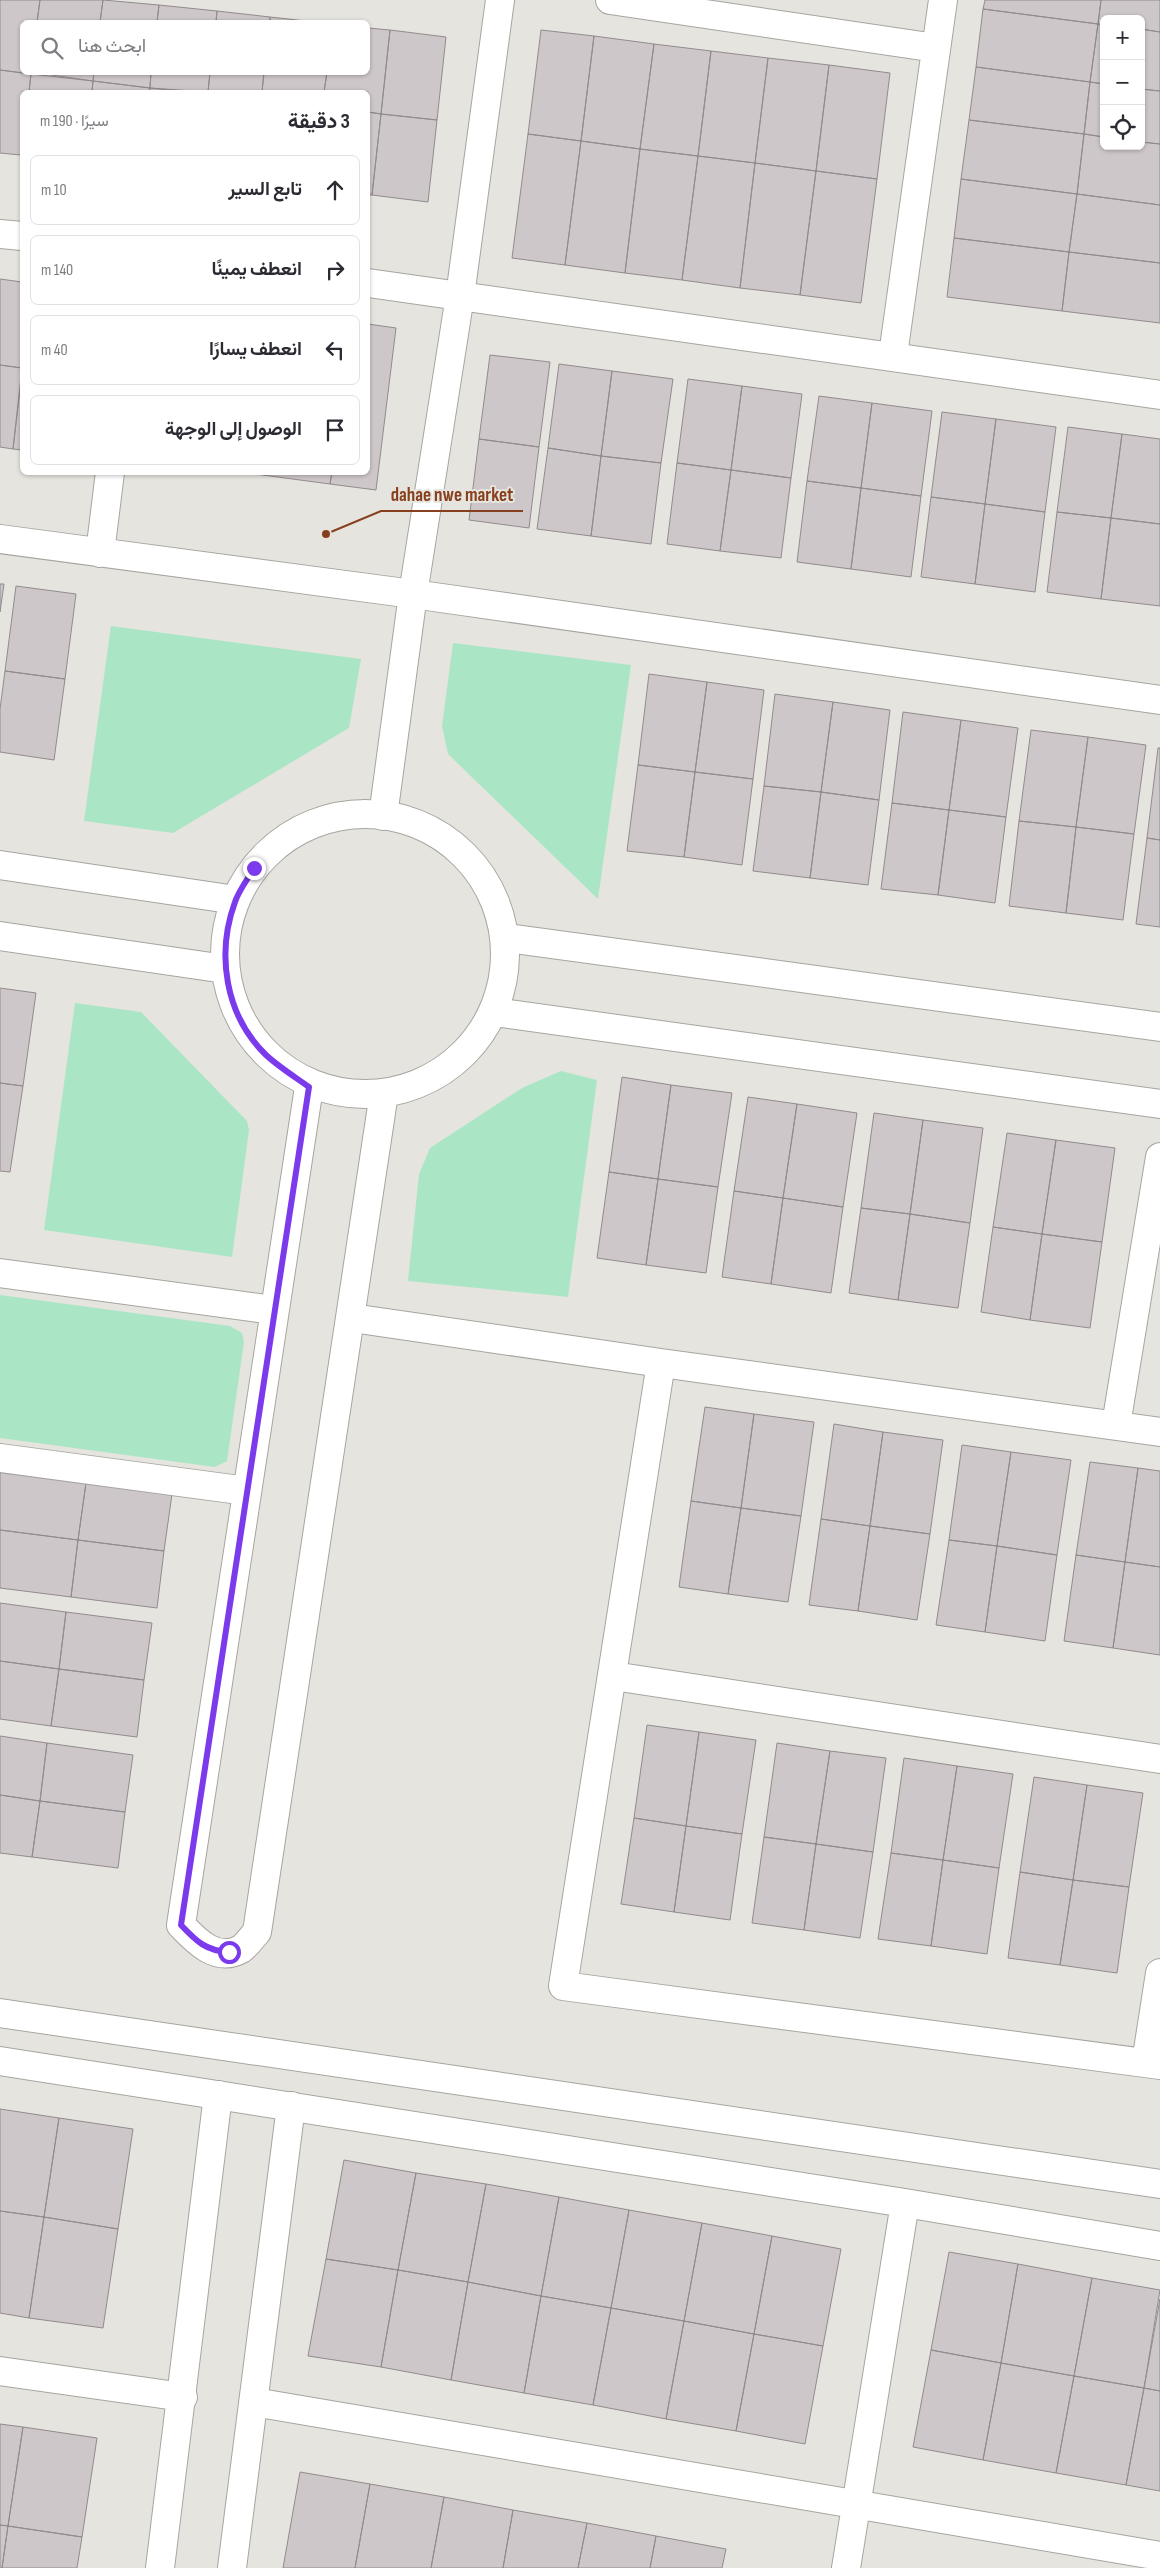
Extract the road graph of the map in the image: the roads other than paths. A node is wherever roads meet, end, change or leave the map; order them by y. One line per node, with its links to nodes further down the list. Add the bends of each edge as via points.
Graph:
1 (500, 0): 8 (street)
2 (610, 0): 4 (street)
3 (943, 0): 4 (street)
4 (936, 48): 9 (street)
5 (0, 234): 6 (street)
6 (20, 236)
7 (370, 283): 8 (street)
8 (460, 296): 9 (street); 14 (street)
9 (893, 355): 10 (street)
10 (1160, 394)
11 (110, 475): 13 (street)
12 (0, 539): 13 (street)
13 (100, 552): 14 (street)
14 (413, 594): 15 (street); 16 (street)
15 (1160, 700)
16 (383, 816): 18 (street, via 347,816 312,825 280,843 254,868); 20 (street, via 417,825 449,842 475,868 498,905)
17 (0, 865): 18 (street)
18 (236, 900): 21 (street, via 227,928)
19 (0, 936): 21 (street)
20 (508, 938): 22 (street, via 505,970); 23 (street)
21 (224, 969): 24 (street, via 244,1026 266,1054)
22 (494, 1012): 25 (street, via 462,1056 432,1078); 26 (street)
23 (1160, 1027)
24 (309, 1087): 25 (street); 29 (street)
25 (384, 1093): 30 (street)
26 (1160, 1104)
27 (1160, 1157): 32 (street)
28 (0, 1273): 29 (street)
29 (274, 1310): 35 (street)
30 (352, 1318): 31 (street); 35 (street, via 257,1932 241,1949 216,1952 203,1947 181,1925)
31 (662, 1363): 32 (street); 36 (street)
32 (1116, 1425): 33 (street)
33 (1160, 1432)
34 (0, 1458): 35 (street)
35 (247, 1491)
36 (613, 1676): 37 (street); 41 (street, via 563,1986)
37 (1160, 1759)
38 (1160, 1973): 41 (street)
39 (0, 2013): 44 (street)
40 (0, 2061): 42 (street)
41 (1153, 2064)
42 (218, 2095): 43 (street); 48 (street)
43 (292, 2106): 45 (street); 49 (street)
44 (1160, 2184)
45 (906, 2203): 46 (street); 50 (street)
46 (1160, 2246)
47 (0, 2371): 48 (street)
48 (183, 2396): 52 (street)
49 (254, 2402): 50 (street); 53 (street)
50 (857, 2505): 51 (street); 54 (street)
51 (1160, 2556)
52 (160, 2568)
53 (232, 2568)
54 (846, 2568)

